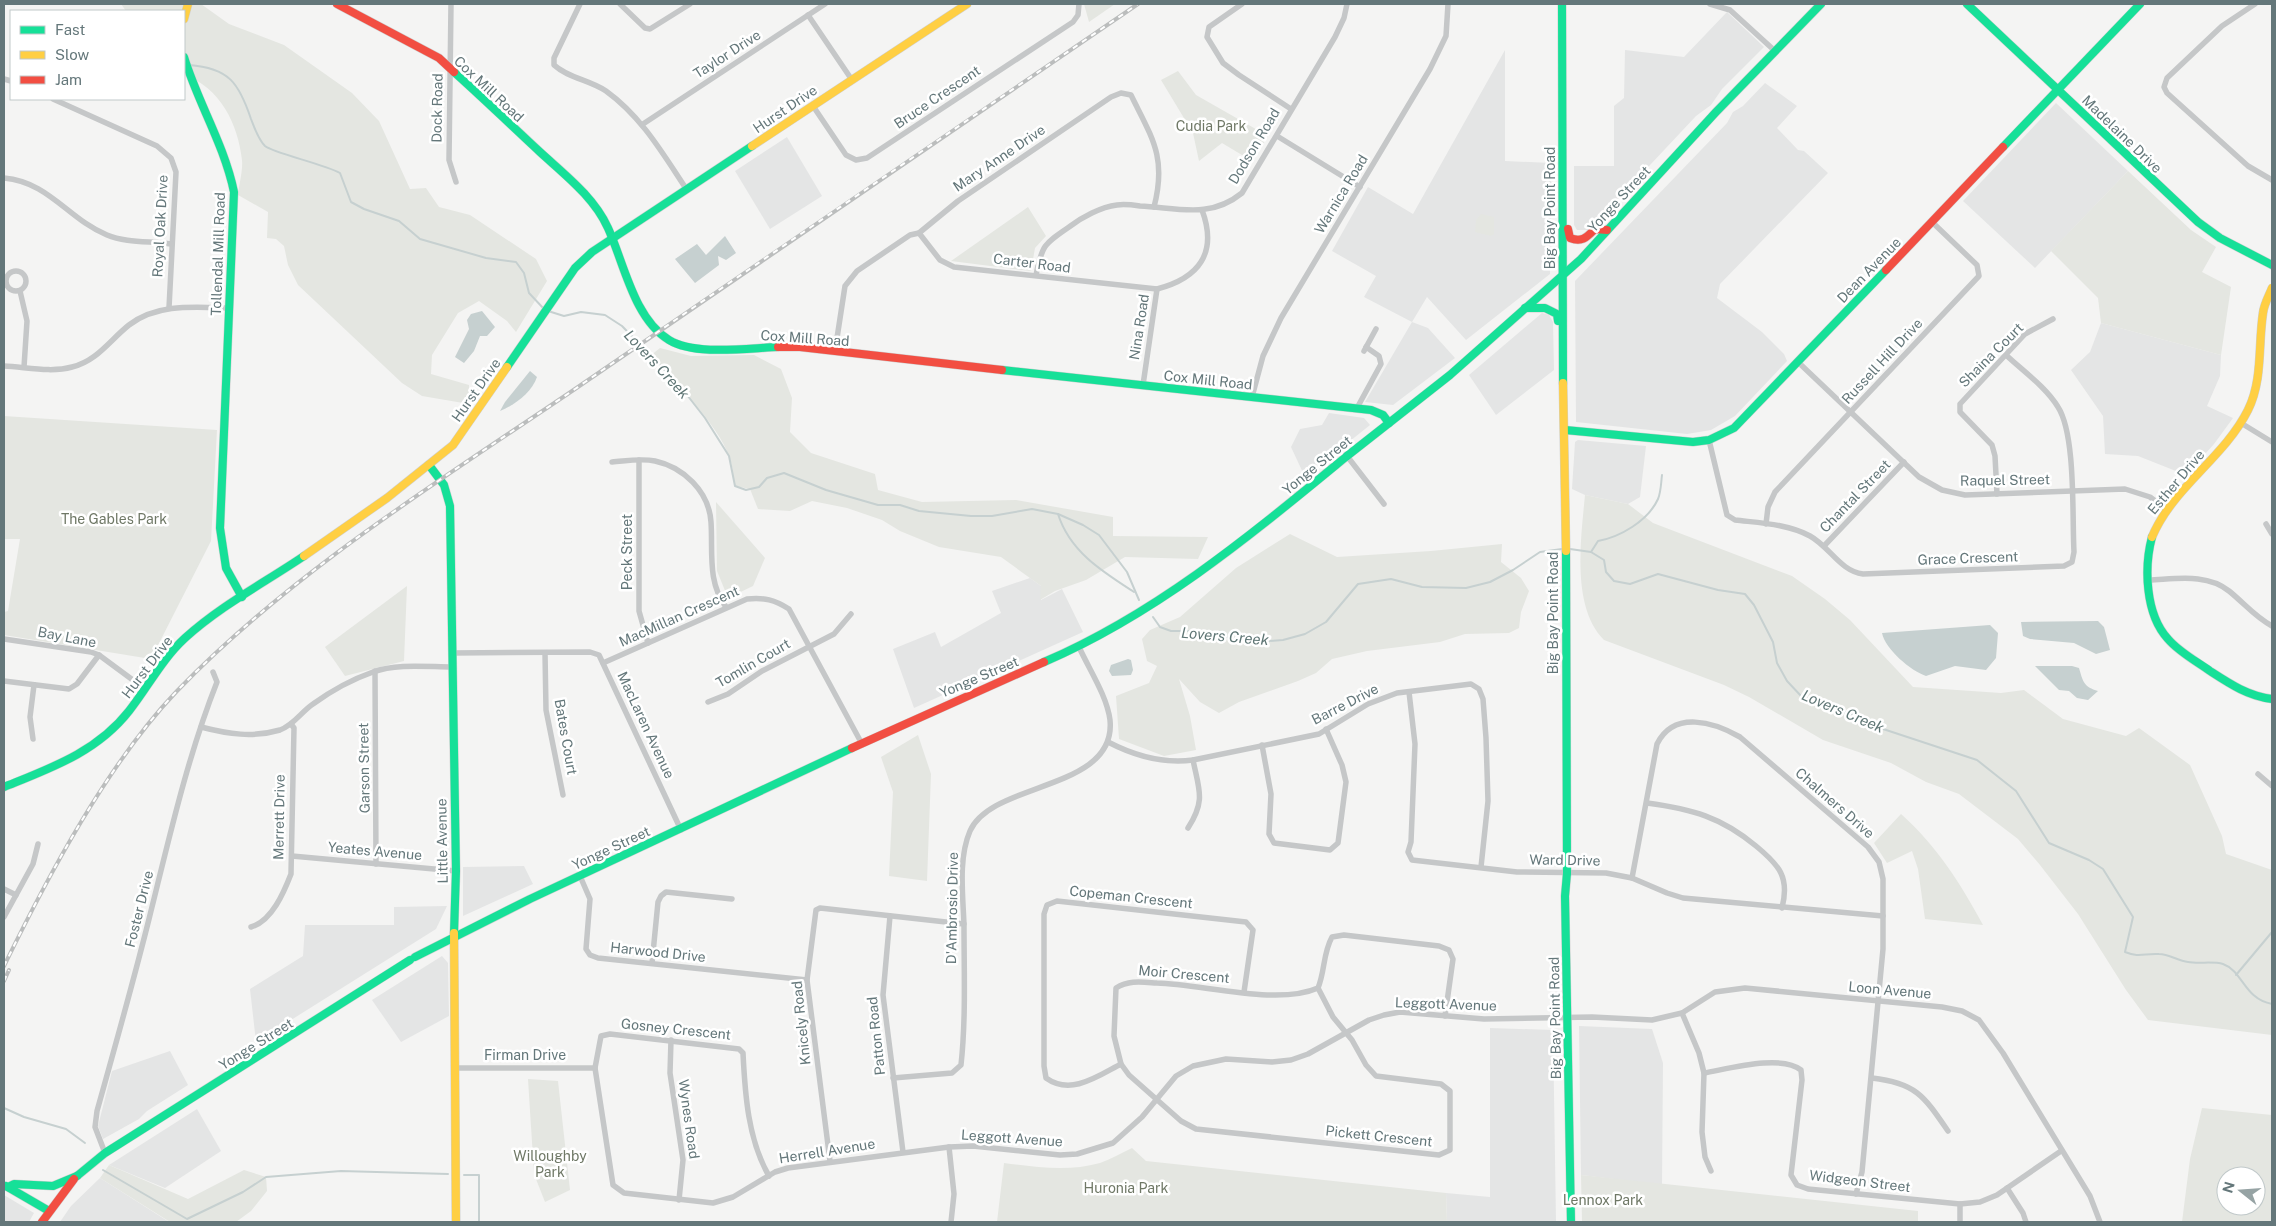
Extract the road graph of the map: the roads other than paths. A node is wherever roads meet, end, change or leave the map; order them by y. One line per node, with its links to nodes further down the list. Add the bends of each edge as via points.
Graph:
1 (337, 4): 21 (street, Cox Mill Road, via 421,47 439,58)
2 (451, 4): 21 (street, Dock Road)
3 (580, 4): 27 (street, via 554,58 554,66 600,87)
4 (620, 4): 5 (street, via 650,29)
5 (690, 4)
6 (825, 4): 18 (street, Taylor Drive)
7 (967, 4): 22 (street, Hurst Drive)
8 (1079, 4): 25 (street, Bruce Crescent, via 1078,15 1069,25 867,158 856,160 846,156)
9 (1242, 4): 26 (street, via 1209,28 1207,37 1223,63 1238,76)
10 (1347, 4): 26 (street, Dodson Road, via 1335,37)
11 (1448, 4): 32 (street, Warnica Road, via 1446,36)
12 (1562, 4): 36 (street, Big Bay Point Road)
13 (1710, 4): 19 (street, via 1730,10)
14 (1821, 4): 19 (street, Yonge Street)
15 (1967, 4): 23 (street, Madelaine Drive)
16 (2140, 4): 23 (street, Dean Avenue)
17 (2255, 4): 30 (street, via 2219,28 2167,78 2164,87 2246,165)
18 (808, 15): 22 (street); 27 (street, Taylor Drive)
19 (1775, 51): 38 (street, Yonge Street)
20 (185, 62): 49 (street, Tollendal Mill Road, via 188,76 224,150 232,178 235,207)
21 (450, 70): 31 (street, Dock Road, via 449,160); 40 (street, Cox Mill Road, via 588,196 608,227)
22 (852, 80): 25 (street, Hurst Drive)
23 (2057, 90): 37 (street, Dean Avenue); 42 (street, Madelaine Drive, via 2198,222 2220,238)
24 (55, 100): 41 (street, Royal Oak Drive, via 157,146 169,155 176,172)
25 (813, 106): 33 (street, Hurst Drive)
26 (1291, 108): 28 (street, Dodson Road)
27 (643, 124): 33 (street)
28 (1277, 136): 32 (street); 35 (street, Dodson Road, via 1242,193 1230,203 1213,210)
29 (4, 178): 41 (street, via 23,180 39,187 106,235)
30 (2272, 180)
31 (456, 182)
32 (1360, 187): 60 (street, Warnica Road, via 1281,318 1264,356)
33 (687, 190): 40 (street, Hurst Drive)
34 (1154, 207): 35 (street, Dodson Road); 39 (street, Mary Anne Drive, via 1160,164 1156,150 1131,95 1121,93 958,201); 43 (street, Dodson Road, via 1118,204 1073,224 1048,241 1041,250)
35 (1202, 210): 46 (street, Nina Road, via 1208,226 1208,240 1200,265 1177,284)
36 (1564, 217): 38 (street, via 1568,236 1574,241 1585,239 1595,230); 44 (street, Big Bay Point Road)
37 (1932, 222): 56 (street, Dean Avenue); 62 (street, Russell Hill Drive, via 1977,264 1979,276)
38 (1607, 230): 44 (street, Yonge Street)
39 (919, 233): 43 (street, Carter Road, via 940,260 954,267); 54 (street, Mary Anne Drive, via 910,235 857,272 846,286)
40 (611, 238): 54 (street, Cox Mill Road, via 644,313 655,330 670,341 709,349 768,346); 72 (street, Hurst Drive, via 586,257 453,445)
41 (172, 244): 48 (street, Royal Oak Drive)
42 (2272, 265)
43 (1036, 275): 46 (street, Carter Road)
44 (1563, 275): 50 (street, Yonge Street); 53 (street, Big Bay Point Road)
45 (2272, 288): 64 (street, Esther Drive, via 2263,312 2258,384)
46 (1156, 289): 59 (street, Nina Road)
47 (20, 290): 58 (street, via 27,321)
48 (168, 308): 49 (street); 58 (street, via 135,320 102,351 80,365 62,369)
49 (228, 308): 82 (street, Tollendal Mill Road, via 220,519 223,556)
50 (1526, 308): 53 (street, via 1533,310 1541,306 1556,312); 63 (street, Yonge Street, via 1450,375)
51 (2053, 319): 55 (street, Shaina Court, via 2025,334)
52 (1376, 328): 61 (street, via 1365,349 1379,356 1381,364)
53 (1562, 336): 65 (street, Big Bay Point Road)
54 (836, 352): 59 (street, Cox Mill Road)
55 (2006, 355): 73 (street, Grace Crescent, via 2048,394 2062,413 2069,437); 74 (street, Shaina Court, via 1959,408 1992,445)
56 (1798, 362): 62 (street, Raquel Street); 66 (street, Dean Avenue, via 1740,423 1727,433)
57 (4, 366): 58 (street)
58 (24, 367)
59 (1143, 386): 60 (street, Cox Mill Road)
60 (1252, 397): 61 (street, Cox Mill Road)
61 (1357, 408): 63 (street, Cox Mill Road, via 1383,415)
62 (1851, 412): 71 (street, Raquel Street); 77 (street, Russell Hill Drive, via 1775,492 1768,507)
63 (1388, 423): 68 (street, Yonge Street)
64 (2241, 423): 67 (street); 76 (street, Esther Drive)
65 (1566, 430): 66 (street, Dean Avenue, via 1686,442); 123 (street, Big Bay Point Road)
66 (1709, 440): 77 (street, Grace Crescent, via 1727,515 1735,520)
67 (2272, 442)
68 (1347, 456): 75 (street); 89 (street, Yonge Street, via 1231,552 1152,605)
69 (639, 460): 70 (street); 83 (street, via 669,465 697,486 706,502 710,519 714,584); 87 (street, Peck Street, via 639,611)
70 (612, 462)
71 (1904, 462): 74 (street, Raquel Street, via 1927,482 1949,493); 80 (street, Chantal Street)
72 (429, 465): 82 (street, Hurst Drive); 91 (street, Little Avenue, via 444,485 450,506)
73 (2071, 490): 74 (street, Raquel Street); 76 (street, Raquel Street, via 2131,490 2150,497); 80 (street, Grace Crescent, via 2074,558 2064,566 1863,574 1847,569)
74 (1997, 494)
75 (1384, 504)
76 (2167, 510): 81 (street, Esther Drive, via 2156,525 2150,543)
77 (1766, 524): 80 (street, Grace Crescent, via 1797,530)
78 (2266, 524): 79 (street)
79 (2272, 534)
80 (1824, 546)
81 (2149, 580): 85 (street, via 2197,579 2212,582 2226,589); 101 (street, Esther Drive, via 2152,606 2167,640 2239,690 2255,697)
82 (242, 597): 99 (street, Hurst Drive, via 182,640)
83 (726, 607): 87 (street, MacMillan Crescent); 88 (street, MacMillan Crescent, via 762,597 777,601 790,609)
84 (851, 614): 88 (street, Tomlin Court, via 834,634)
85 (2272, 626)
86 (4, 639): 92 (street, Bay Lane)
87 (648, 643): 93 (street, MacMillan Crescent)
88 (809, 646): 102 (street, Tomlin Court, via 728,694); 108 (street, MacMillan Crescent)
89 (1079, 647): 107 (street, via 1110,720); 108 (street, Yonge Street)
90 (546, 652): 91 (street, MacLaren Avenue); 93 (street, MacLaren Avenue, via 592,652 599,655); 114 (street, Bates Court, via 546,710)
91 (453, 653): 94 (street, Little Avenue)
92 (99, 655): 98 (street, via 73,687); 99 (street, Bay Lane)
93 (603, 663): 117 (street, MacLaren Avenue)
94 (453, 667): 95 (street); 122 (street, Little Avenue)
95 (375, 671): 103 (street, via 312,704); 120 (street, Garson Street)
96 (213, 672): 104 (street, Foster Drive, via 218,682)
97 (4, 680): 98 (street)
98 (34, 685): 106 (street, via 30,717)
99 (145, 689): 113 (street, Hurst Drive, via 121,722 90,749)
100 (1409, 692): 105 (street, Barre Drive, via 1368,704); 121 (street, Ward Drive, via 1415,753 1412,833 1408,852 1412,860 1420,862); 121 (street, Barre Drive, via 1471,684 1479,689 1483,699 1488,801)
101 (2272, 699)
102 (708, 702)
103 (291, 724): 104 (street, via 256,735 228,734); 119 (street, Merrett Drive, via 294,728)
104 (201, 727): 157 (street, Foster Drive, via 183,783 97,1110 95,1127)
105 (1326, 729): 109 (street, Barre Drive, via 1319,734); 109 (street, via 1346,782 1338,843 1330,850 1274,843 1269,834 1271,794)
106 (33, 739)
107 (1108, 742): 110 (street, Barre Drive, via 1153,759); 133 (street, D'Ambrosio Drive, via 1089,765 989,810 971,829 965,846)
108 (862, 744): 117 (street, Yonge Street)
109 (1262, 745): 110 (street, Barre Drive)
110 (1193, 760): 116 (street, via 1200,796 1199,812)
111 (2258, 774): 112 (street)
112 (2272, 786)
113 (4, 787)
114 (563, 795)
115 (1647, 803): 125 (street, Chalmers Drive); 129 (street, via 1704,814 1735,828 1774,860 1781,872 1785,895); 131 (street, Chalmers Drive, via 1657,744 1662,734 1688,722 1726,729 1740,737 1868,847 1878,862 1883,879)
116 (1188, 828)
117 (681, 830): 124 (street, Yonge Street)
118 (38, 844): 127 (street, via 33,864)
119 (292, 856): 120 (street, Yeates Avenue); 134 (street, Merrett Drive, via 283,895 257,925)
120 (376, 864): 122 (street, Yeates Avenue)
121 (1481, 867): 123 (street, Ward Drive)
122 (456, 871): 135 (street, Little Avenue)
123 (1566, 873): 125 (street, Ward Drive, via 1606,873); 143 (street, Big Bay Point Road)
124 (580, 876): 135 (street, Yonge Street); 136 (street, Harwood Drive, via 590,899 586,951 598,958)
125 (1632, 878): 129 (street, Ward Drive, via 1683,898)
126 (4, 889): 127 (street)
127 (16, 895): 132 (street)
128 (732, 899): 136 (street, via 662,894 658,902)
129 (1782, 908): 131 (street, Ward Drive)
130 (890, 916): 133 (street, Knicely Road); 137 (street, Knicely Road, via 816,910); 150 (street, Patton Road, via 883,995)
131 (1883, 916): 140 (street, Chalmers Drive)
132 (4, 918)
133 (964, 924): 150 (street, D'Ambrosio Drive, via 961,1066 952,1073)
134 (251, 927)
135 (454, 936): 147 (street, Little Avenue); 157 (street, Yonge Street)
136 (652, 964): 137 (street, Harwood Drive)
137 (807, 980): 158 (street, Knicely Road)
138 (1318, 988): 139 (street, Moir Crescent, via 1280,996); 142 (street, via 1323,976 1326,947 1332,937 1344,935 1439,946 1449,950 1453,959); 144 (street, via 1333,1017)
139 (1244, 992): 146 (street, Moir Crescent, via 1176,983 1126,982 1116,988 1114,1002 1114,1036); 146 (street, Copeman Crescent, via 1253,930 1246,922 1057,901 1048,905 1044,914 1046,1078 1055,1085 1069,1086 1084,1083)
140 (1878, 1002): 141 (street, Loon Avenue, via 1745,988 1715,992); 151 (street, Chalmers Drive); 155 (street, Loon Avenue, via 1942,1007 1962,1011 1979,1020 2003,1053)
141 (1682, 1013): 143 (street, Loon Avenue, via 1652,1020); 149 (street)
142 (1445, 1016): 143 (street, Leggott Avenue); 144 (street, Leggott Avenue, via 1400,1012 1369,1020)
143 (1567, 1019): 171 (street, Big Bay Point Road)
144 (1346, 1033): 152 (street, Leggott Avenue, via 1291,1060 1226,1059 1193,1066 1176,1076); 152 (street, Pickett Crescent, via 1376,1076 1441,1084 1450,1092 1450,1150 1439,1155 1196,1128 1181,1121)
145 (671, 1040): 148 (street, Gosney Crescent, via 605,1034 599,1040); 161 (street, Gosney Crescent, via 734,1047 741,1051 754,1142); 165 (street, Wynes Road, via 670,1073 683,1160)
146 (1121, 1064): 152 (street, Moir Crescent)
147 (455, 1068): 148 (street, Firman Drive); 169 (street, Little Avenue)
148 (595, 1068): 165 (street, Herrell Avenue, via 613,1185 624,1192)
149 (1704, 1073): 159 (street, via 1702,1132 1705,1157); 164 (street, Widgeon Street, via 1752,1065 1794,1065 1801,1070 1791,1175 1797,1185 1808,1189)
150 (893, 1078): 156 (street, Patton Road)
151 (1872, 1078): 153 (street, via 1897,1081 1914,1090 1931,1106); 164 (street, Chalmers Drive, via 1862,1172)
152 (1156, 1099): 154 (street, Leggott Avenue, via 1142,1117 1113,1143 1092,1150 1060,1155 973,1146)
153 (1948, 1131)
154 (949, 1147): 156 (street, Herrell Avenue); 170 (street, via 954,1194)
155 (2061, 1151): 163 (street, Widgeon Street); 174 (street, Loon Avenue, via 2090,1196)
156 (902, 1152): 158 (street, Herrell Avenue)
157 (105, 1153): 160 (street, Yonge Street)
158 (830, 1162): 161 (street, Herrell Avenue, via 788,1168)
159 (1711, 1171)
160 (77, 1176): 162 (street, via 53,1186); 167 (street, Yonge Street)
161 (768, 1176): 165 (street, Herrell Avenue, via 722,1201)
162 (6, 1186): 167 (street)
163 (2007, 1188): 166 (street, Widgeon Street, via 1980,1202); 173 (street)
164 (1856, 1194): 166 (street, Widgeon Street)
165 (679, 1200)
166 (1960, 1204): 172 (street)
167 (49, 1211): 168 (street, Yonge Street)
168 (42, 1222)
169 (456, 1222)
170 (951, 1222)
171 (1571, 1222)
172 (1960, 1222)
173 (2026, 1222)
174 (2100, 1222)

